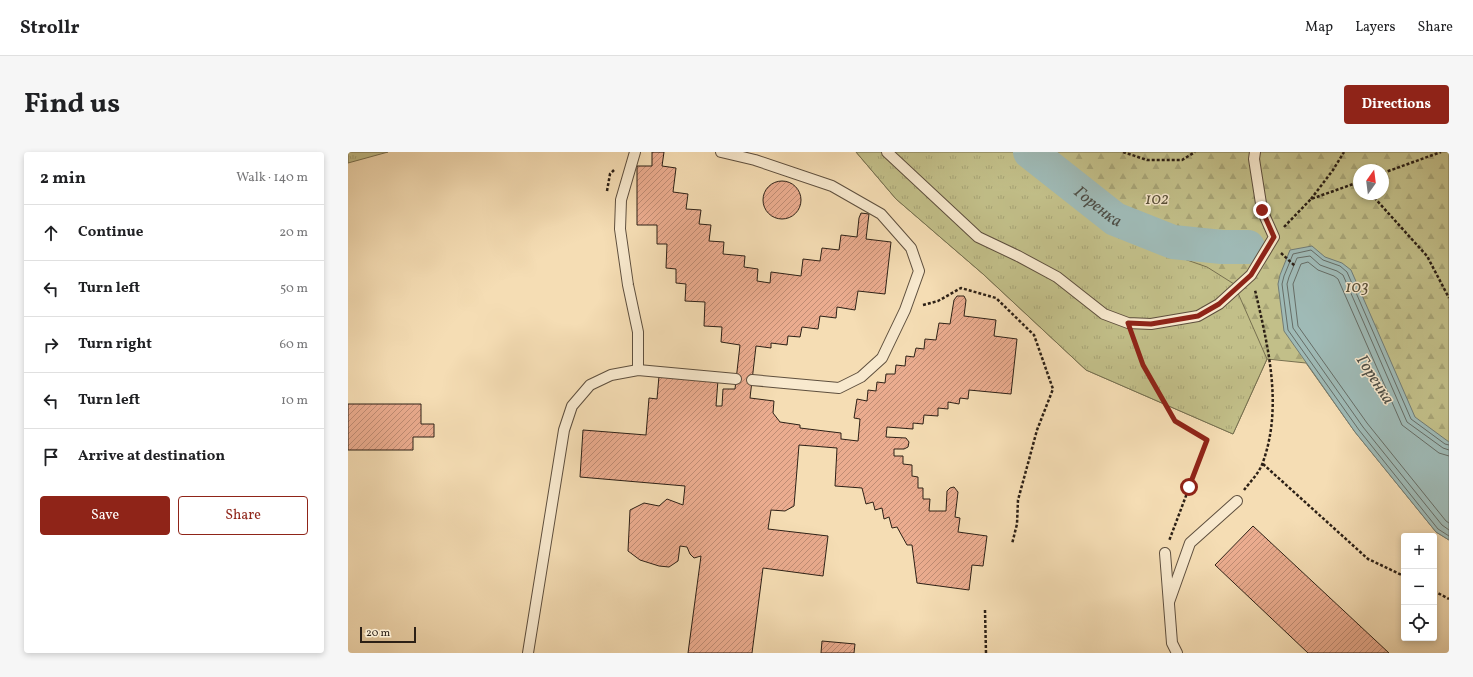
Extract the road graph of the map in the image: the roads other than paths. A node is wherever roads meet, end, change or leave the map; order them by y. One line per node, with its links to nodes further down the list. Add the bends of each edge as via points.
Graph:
1 (635, 152): 5 (lane, via 621,200 620,229 638,332)
2 (721, 152): 7 (lane, via 755,160 832,186 881,214 911,248 919,271 905,310 882,358 861,377 839,388)
3 (887, 152): 4 (lane, via 978,237 1057,278 1104,314 1128,323 1151,324 1198,316 1219,304 1251,275 1274,237 1262,210)
4 (1255, 152)
5 (638, 370): 6 (lane); 11 (lane, via 611,375 590,385 572,406 564,430)
6 (736, 379)
7 (752, 380)
8 (1237, 501): 10 (lane, via 1190,543)
9 (1165, 553): 10 (lane)
10 (1169, 602): 12 (lane, via 1172,643)
11 (528, 653)
12 (1177, 653)

